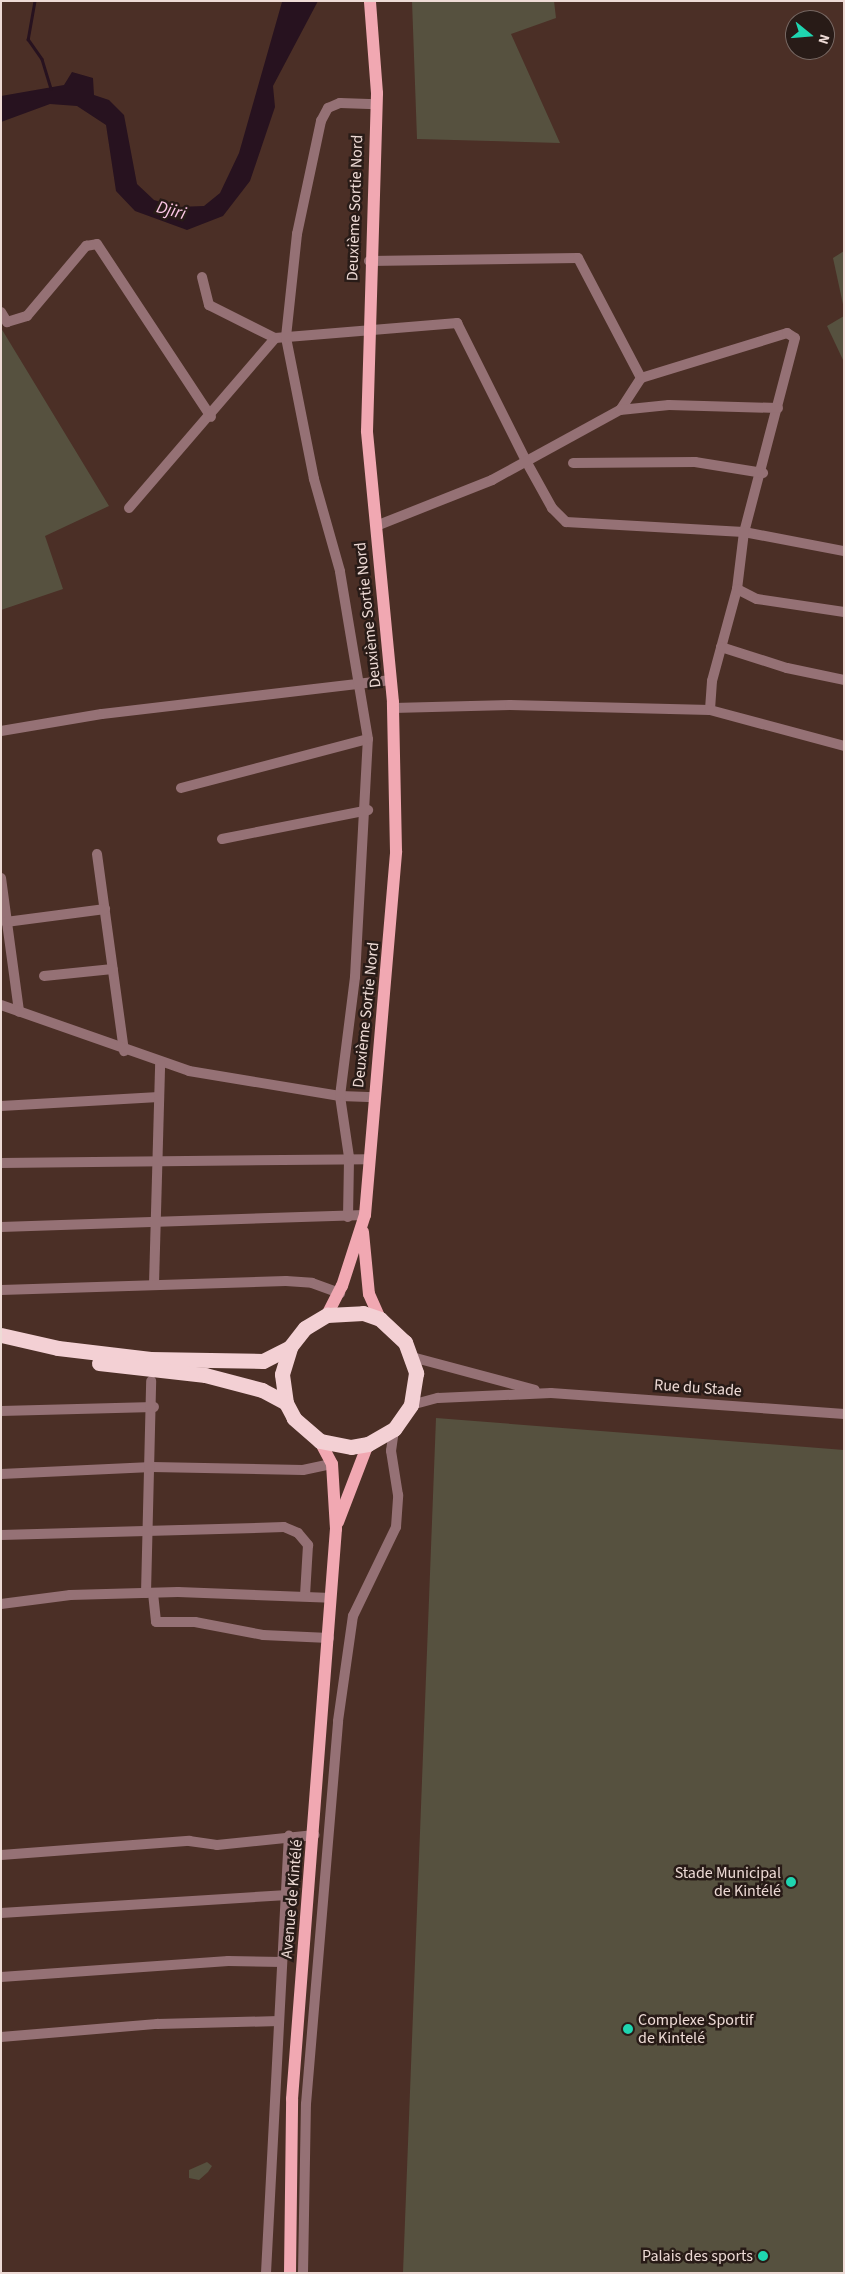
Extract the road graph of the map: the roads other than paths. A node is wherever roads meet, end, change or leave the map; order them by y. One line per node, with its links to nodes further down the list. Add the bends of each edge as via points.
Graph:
1 (370, 1): 2 (main road, Deuxième Sortie Nord)
2 (376, 104): 3 (main road, Deuxième Sortie Nord); 7 (street, via 340,103 328,108 321,121 297,234)
3 (370, 261): 6 (main road, Deuxième Sortie Nord); 8 (street, via 572,255 578,258)
4 (202, 277): 7 (street, via 209,305)
5 (1, 312): 11 (street, via 7,322 27,316 86,246 97,244)
6 (367, 332): 7 (street); 12 (street, via 457,323); 16 (main road, Deuxième Sortie Nord, via 367,431)
7 (281, 338): 11 (street); 24 (street)
8 (641, 378): 9 (street, via 787,333 795,344); 10 (street)
9 (778, 408): 10 (street, via 679,405); 14 (street)
10 (620, 410): 12 (street)
11 (211, 417): 15 (street)
12 (526, 460): 16 (street, via 456,497); 17 (street, via 552,508 566,522)
13 (573, 463): 14 (street, via 695,462)
14 (763, 472): 17 (street)
15 (129, 508)
16 (376, 526): 22 (main road, Deuxième Sortie Nord)
17 (744, 532): 18 (street); 19 (street)
18 (844, 551)
19 (737, 589): 20 (street, via 757,598); 21 (street)
20 (844, 612)
21 (721, 647): 23 (street, via 768,663); 26 (street)
22 (390, 680): 24 (street); 25 (main road, Deuxième Sortie Nord)
23 (844, 680)
24 (361, 684): 27 (street, via 102,714); 28 (street)
25 (393, 708): 26 (street, via 510,705); 43 (main road, Deuxième Sortie Nord, via 394,898)
26 (710, 710): 29 (street)
27 (1, 731)
28 (368, 739): 30 (street); 31 (street)
29 (844, 746)
30 (180, 788)
31 (368, 810): 32 (street); 42 (street)
32 (222, 839)
33 (97, 854): 35 (street)
34 (1, 878): 36 (street)
35 (105, 909): 36 (street); 37 (street)
36 (6, 922): 39 (street)
37 (113, 969): 38 (street); 40 (street)
38 (44, 976)
39 (8, 1009): 40 (street)
40 (124, 1051): 41 (street)
41 (160, 1063): 42 (street); 44 (street)
42 (340, 1096): 43 (street); 46 (street)
43 (375, 1097): 47 (main road, Deuxième Sortie Nord)
44 (159, 1098): 45 (street); 48 (street)
45 (1, 1106)
46 (349, 1158): 47 (street); 48 (street); 50 (street)
47 (370, 1159): 51 (main road, Deuxième Sortie Nord)
48 (158, 1160): 49 (street); 52 (street)
49 (1, 1163)
50 (348, 1216): 51 (street); 52 (street)
51 (364, 1220): 56 (main road, Deuxième Sortie Nord); 58 (main road, Deuxième Sortie Nord, via 369,1294)
52 (157, 1222): 53 (street); 54 (street)
53 (1, 1227)
54 (154, 1284): 55 (street); 56 (street, via 299,1282)
55 (1, 1290)
56 (340, 1293): 57 (main road, Deuxième Sortie Nord)
57 (327, 1315): 58 (highway, via 363,1313); 61 (highway, via 306,1328)
58 (380, 1320): 62 (highway, via 405,1342)
59 (1, 1335): 61 (highway, via 75,1350 206,1362 263,1361)
60 (1, 1346): 65 (highway, via 94,1363 205,1374 262,1390)
61 (290, 1347): 65 (highway, via 282,1374)
62 (412, 1357): 64 (street, Rue du Stade, via 484,1380); 66 (highway, via 415,1389)
63 (151, 1381): 67 (street)
64 (551, 1393): 66 (street, Rue du Stade, via 438,1398); 69 (street, Rue du Stade)
65 (286, 1403): 71 (highway, via 299,1425)
66 (411, 1405): 70 (highway)
67 (154, 1407): 68 (street); 74 (street)
68 (1, 1411)
69 (844, 1414)
70 (394, 1429): 72 (highway); 95 (street, via 391,1450 398,1495 396,1527 353,1616 338,1721 306,2104)
71 (320, 1441): 72 (highway, via 351,1447); 73 (main road, Avenue de Kintélé)
72 (368, 1444): 76 (main road, Avenue de Kintélé)
73 (332, 1464): 74 (street, via 303,1470); 76 (main road, Avenue de Kintélé)
74 (152, 1467): 75 (street); 77 (street)
75 (1, 1474)
76 (336, 1529): 81 (main road, Avenue de Kintélé)
77 (147, 1530): 78 (street); 79 (street); 80 (street, via 291,1530 308,1546)
78 (1, 1535)
79 (149, 1593): 80 (street); 82 (street, via 70,1594); 83 (street, via 156,1622 194,1622 263,1636)
80 (305, 1596): 81 (street)
81 (331, 1598): 83 (main road, Avenue de Kintélé)
82 (1, 1604)
83 (328, 1638): 84 (main road, Avenue de Kintélé)
84 (314, 1835): 85 (street); 94 (main road, Avenue de Kintélé, via 293,2090)
85 (289, 1836): 86 (street, via 217,1845 190,1841); 87 (street)
86 (1, 1855)
87 (287, 1895): 88 (street); 89 (street)
88 (1, 1913)
89 (282, 1962): 90 (street, via 228,1961); 91 (street)
90 (1, 1977)
91 (279, 2021): 92 (street, via 157,2024); 93 (street)
92 (1, 2037)
93 (266, 2273)
94 (290, 2273)
95 (303, 2273)

